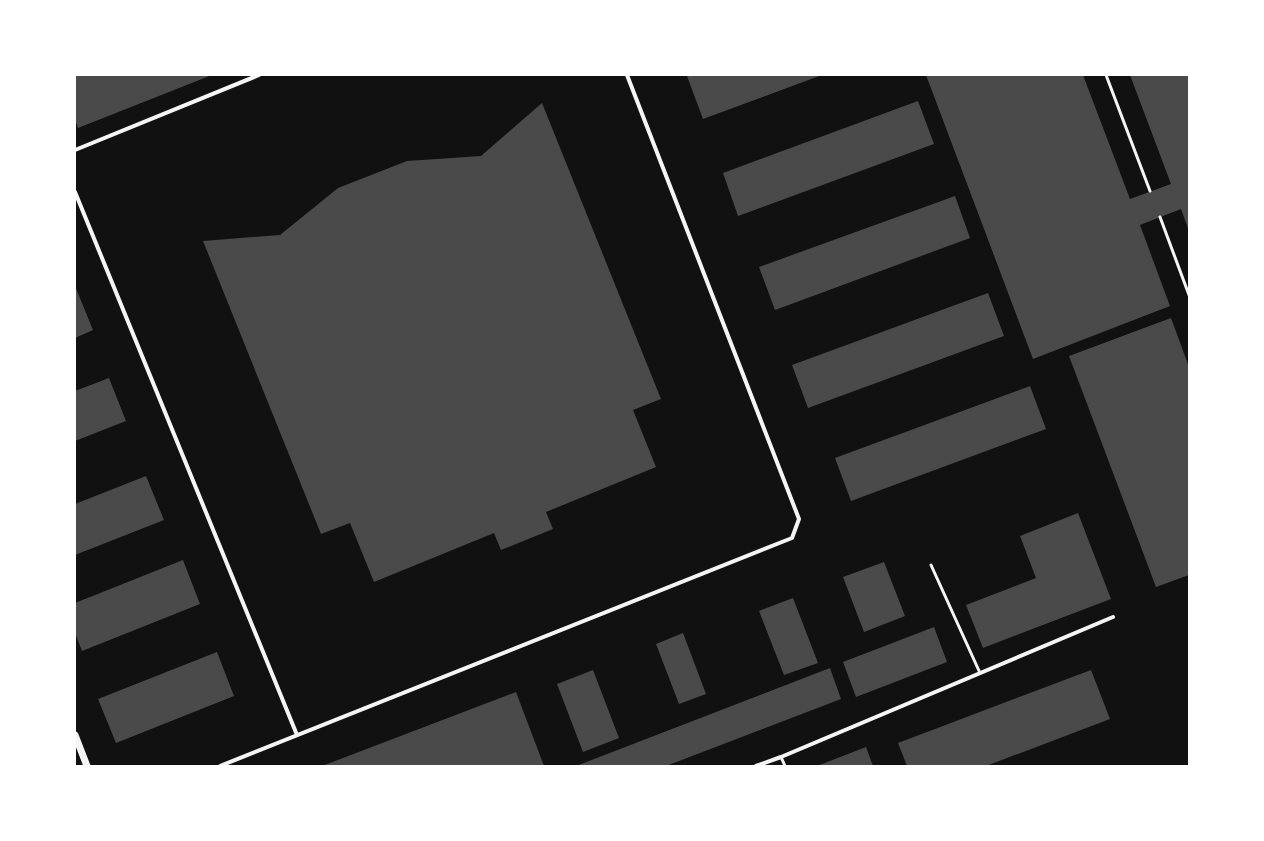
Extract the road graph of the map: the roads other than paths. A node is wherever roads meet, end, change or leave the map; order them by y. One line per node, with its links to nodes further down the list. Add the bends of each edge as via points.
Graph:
1 (260, 75): 4 (street)
2 (627, 75): 13 (street, via 799,518 792,538)
3 (1106, 75): 5 (lane)
4 (75, 150)
5 (1150, 191)
6 (75, 192): 13 (street)
7 (1160, 217): 8 (lane)
8 (1189, 295)
9 (931, 565): 11 (lane)
10 (1113, 617): 11 (street)
11 (980, 673): 14 (street)
12 (75, 735): 15 (street)
13 (297, 735): 16 (street)
14 (781, 757): 17 (street); 18 (lane)
15 (87, 766)
16 (220, 766)
17 (756, 766)
18 (785, 766)

